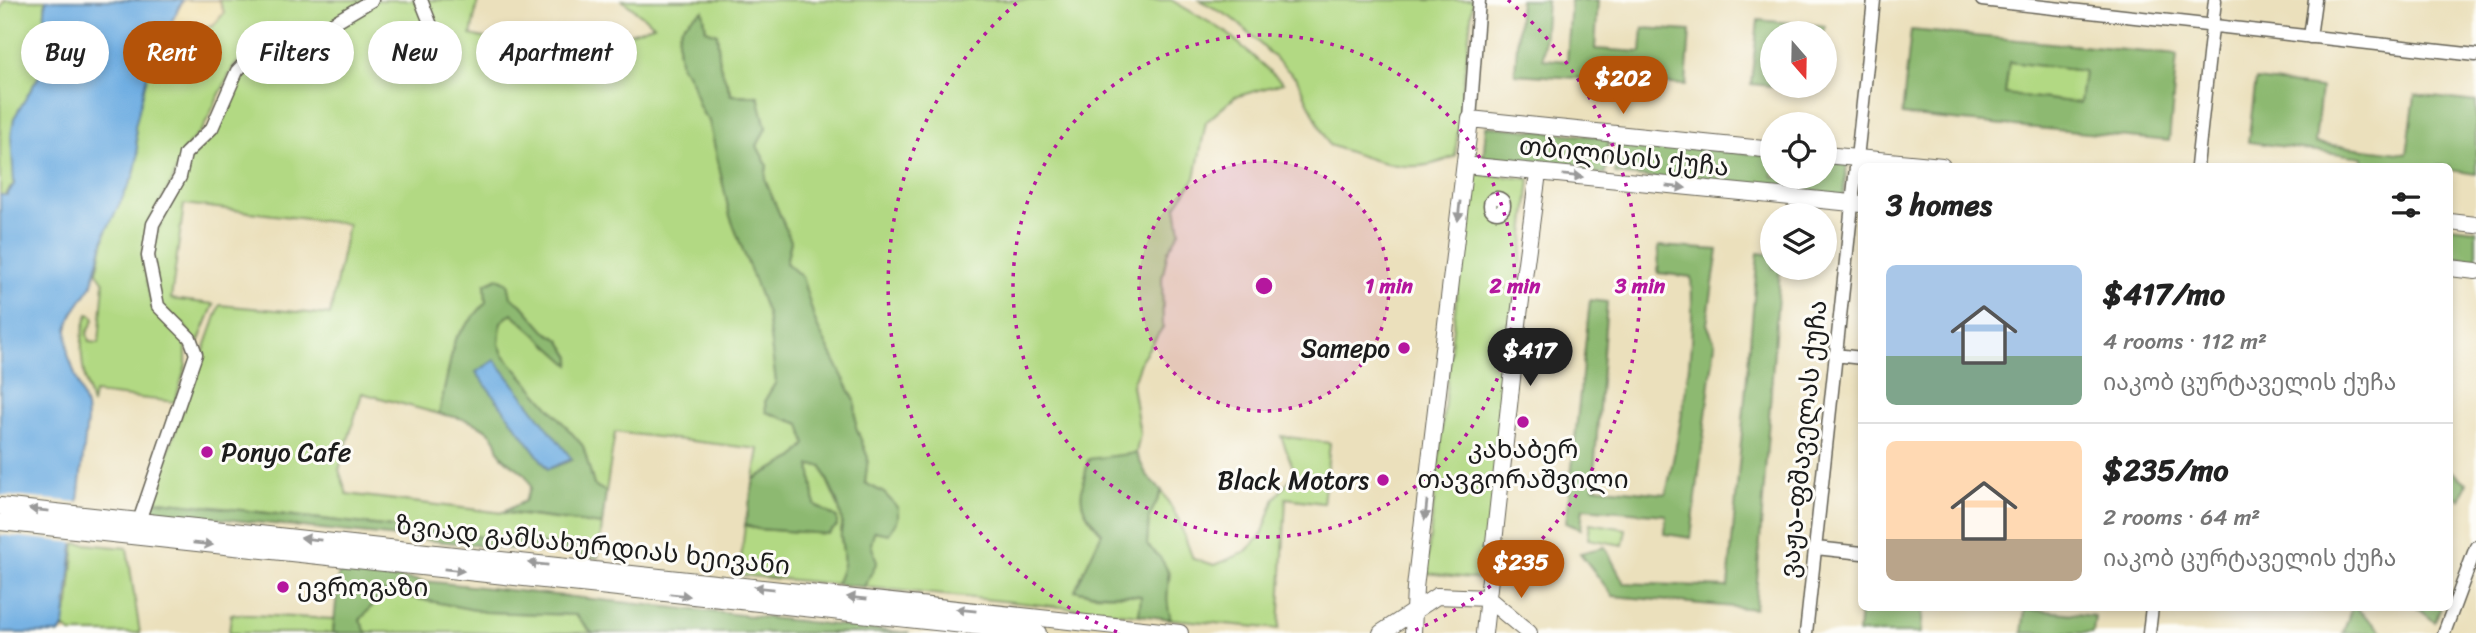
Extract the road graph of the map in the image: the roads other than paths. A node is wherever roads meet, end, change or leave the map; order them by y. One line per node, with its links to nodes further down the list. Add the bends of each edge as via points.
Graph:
1 (372, 0): 30 (street, via 328,26 254,53 237,71 212,128 185,154 180,177 153,224 148,256 158,306 190,338 196,354)
2 (421, 0): 10 (street)
3 (1479, 0): 14 (street)
4 (1874, 0): 17 (street, ვაჟა-ფშაველას ქუჩა)
5 (1982, 0): 8 (street)
6 (2215, 0): 11 (street)
7 (2315, 0): 12 (street)
8 (2007, 1): 9 (street)
9 (2091, 6): 11 (street)
10 (429, 21)
11 (2212, 24): 12 (street); 19 (street)
12 (2310, 37): 13 (street)
13 (2476, 55)
14 (1470, 119): 15 (main road, თბილისის ქუჩა); 20 (main road)
15 (1760, 149)
16 (1837, 157): 17 (main road)
17 (1856, 159): 18 (main road); 22 (street, ვაჟა-ფშაველას ქუჩა)
18 (1905, 163)
19 (2197, 163)
20 (1465, 165): 21 (main road, თბილისის ქუჩა); 38 (main road, one-way to 38)
21 (1538, 173): 22 (main road, თბილისის ქუჩა, one-way to 22); 36 (main road)
22 (1857, 203): 27 (street, ვაჟა-ფშაველას ქუჩა)
23 (2453, 222): 24 (main road)
24 (2476, 225)
25 (2453, 268): 26 (main road)
26 (2476, 271)
27 (1835, 355): 28 (street); 34 (street, ვაჟა-ფშაველას ქუჩა)
28 (1858, 358)
29 (0, 506): 32 (main road, ზვიად გამსახურდიას ხეივანი, one-way to 29)
30 (139, 521): 32 (main road, ზვიად გამსახურდიას ხეივანი); 37 (main road, ზვიად გამსახურდიას ხეივანი, one-way to 30)
31 (0, 522): 32 (main road, ზვიად გამსახურდიას ხეივანი)
32 (77, 522): 37 (main road, ზვიად გამსახურდიას ხეივანი, one-way to 37)
33 (2476, 547): 40 (street)
34 (1816, 548): 35 (street); 49 (street, ვაჟა-ფშაველას ქუჩა)
35 (1858, 553)
36 (1487, 598): 38 (main road, via 1437,596); 47 (main road); 48 (main road)
37 (830, 603): 39 (main road, ზვიად გამსახურდიას ხეივანი)
38 (1414, 608): 45 (main road); 46 (main road)
39 (882, 609): 43 (main road, ზვიად გამსახურდიას ხეივანი); 44 (main road, ზვიად გამსახურდიას ხეივანი, one-way to 39)
40 (2453, 609)
41 (2152, 611): 50 (street)
42 (2452, 611): 51 (street)
43 (1038, 633)
44 (1180, 633)
45 (1381, 633)
46 (1413, 633)
47 (1484, 633)
48 (1529, 633)
49 (1806, 633)
50 (2149, 633)
51 (2444, 633)

